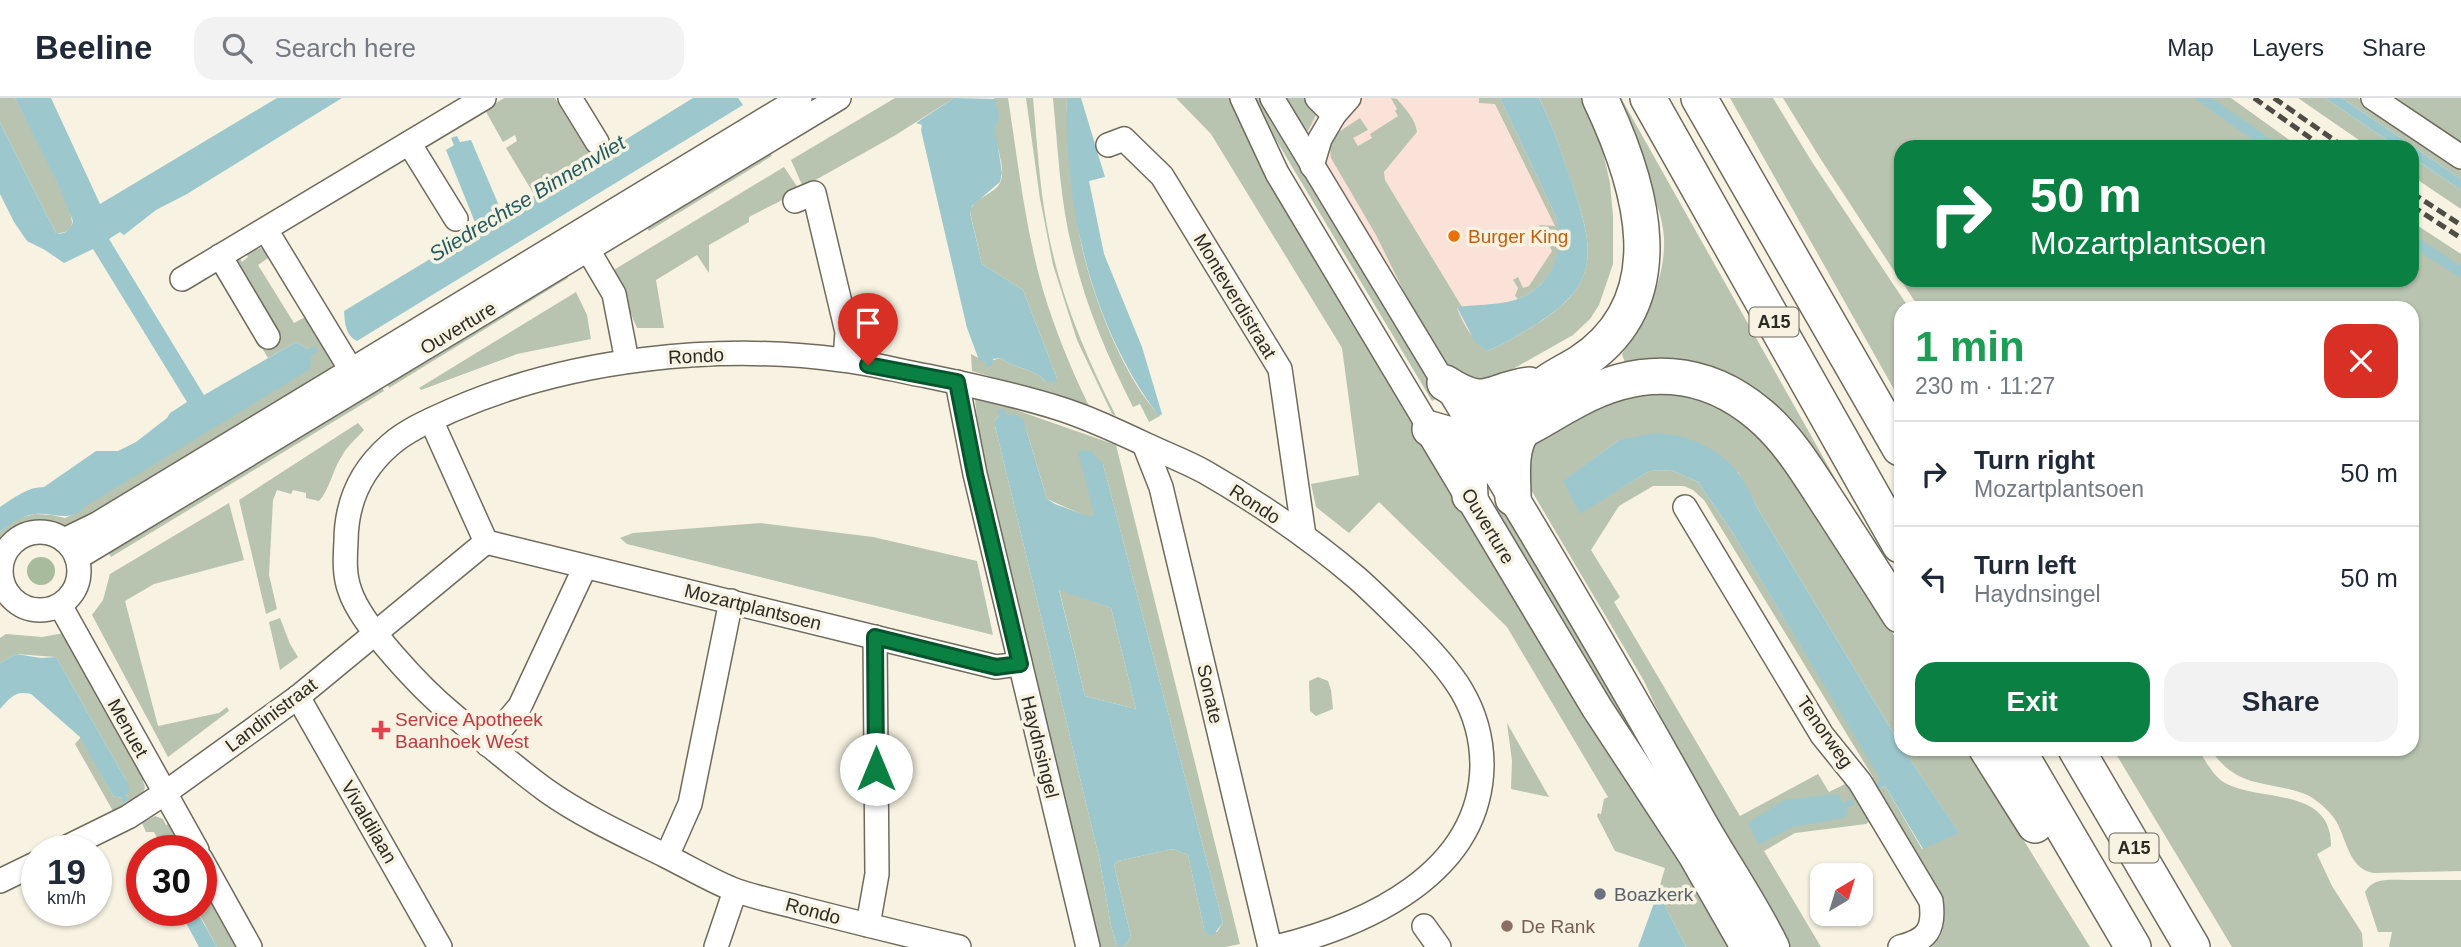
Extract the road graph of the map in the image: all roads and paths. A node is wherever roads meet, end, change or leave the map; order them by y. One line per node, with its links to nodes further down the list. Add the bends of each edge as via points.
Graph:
1 (570, 98): 15 (street)
2 (800, 98): 13 (street, Ouverture)
3 (839, 98): 13 (street, Ouverture)
4 (1242, 98): 34 (street, Ouverture, via 1277,173)
5 (1272, 98): 19 (street, Ouverture)
6 (1317, 98): 14 (street)
7 (1349, 98): 14 (street)
8 (1600, 98): 32 (highway, via 1631,174 1643,234 1640,274 1632,306 1606,341)
9 (1648, 98): 42 (highway, A15)
10 (1699, 98): 37 (highway, A15)
11 (2374, 98): 18 (street)
12 (479, 101): 16 (street)
13 (776, 114): 23 (street, Ouverture)
14 (1334, 116): 19 (street, via 1320,139)
15 (597, 142)
16 (409, 143): 21 (street); 22 (street)
17 (1108, 145): 43 (street, Monteverdistraat, via 1124,139 1162,176 1280,369)
18 (2461, 157)
19 (1312, 166): 31 (street, Ouverture)
20 (795, 201): 27 (street, via 814,193 847,332)
21 (456, 219)
22 (266, 230): 24 (street); 29 (street)
23 (583, 242): 28 (street, via 614,294); 29 (street, Ouverture)
24 (220, 256): 25 (street); 26 (street)
25 (182, 279)
26 (268, 337)
27 (845, 360): 28 (street, Rondo, via 715,354); 30 (street, Rondo)
28 (627, 361): 33 (street, Rondo, via 519,386)
29 (357, 378): 45 (street, Ouverture)
30 (957, 382): 38 (street, Rondo, via 1056,408); 54 (street, Haydnsingel)
31 (1445, 383): 32 (highway, via 1474,398); 36 (street, Ouverture)
32 (1546, 383): 36 (highway, via 1490,424)
33 (431, 420): 44 (street); 52 (street, Rondo, via 394,440 350,502 345,572 359,613)
34 (1430, 429): 36 (highway); 39 (main road, Ouverture)
35 (1522, 431): 36 (highway, via 1507,438); 40 (highway, via 1513,461); 51 (highway, via 1596,390 1640,378 1701,380 1735,396 1762,416 1794,453)
36 (1478, 439): 39 (highway, via 1469,464); 40 (main road, Ouverture)
37 (1894, 439)
38 (1144, 444): 43 (street, Rondo, via 1200,469); 76 (street, Sonate, via 1161,487)
39 (1470, 496): 79 (main road, Ouverture)
40 (1513, 498): 80 (main road, Ouverture)
41 (1685, 507): 81 (street, Tenorweg, via 1822,734 1860,782 1931,901 1933,915 1925,937)
42 (1894, 534)
43 (1304, 536): 77 (street, Rondo, via 1367,587 1457,681 1480,733 1482,776 1460,842 1429,876 1382,909)
44 (486, 542): 46 (street, Mozartplantsoen); 52 (street)
45 (70, 549): 47 (street, via 43,532 20,537 5,554); 50 (street, via 79,568 71,595)
46 (586, 567): 48 (street, Mozartplantsoen); 56 (street, via 520,706)
47 (1, 577): 49 (street)
48 (731, 601): 53 (street, Mozartplantsoen); 63 (street, via 690,804)
49 (7, 603): 50 (street, via 31,609)
50 (60, 605): 60 (street, Menuet)
51 (1894, 606)
52 (375, 633): 55 (street, Landinistraat); 56 (street, Rondo, via 438,702)
53 (875, 637): 54 (street, Mozartplantsoen, via 996,667); 69 (street, via 877,874)
54 (1020, 664): 75 (street, Haydnsingel)
55 (298, 697): 60 (street, Landinistraat); 72 (street, Vivaldilaan)
56 (488, 744): 63 (street, Rondo, via 550,793)
57 (1991, 756): 68 (highway, A15, via 2038,829)
58 (2021, 756): 68 (highway, A15)
59 (2080, 756): 83 (highway, A15)
60 (165, 793): 61 (street, Landinistraat); 62 (street, Menuet)
61 (91, 835)
62 (189, 835)
63 (667, 856): 67 (street, Rondo)
64 (21, 871): 65 (street)
65 (0, 881)
66 (217, 888): 71 (street)
67 (735, 891): 69 (street, Rondo); 73 (street)
68 (2102, 896): 82 (highway, A15)
69 (868, 925): 74 (street, Rondo)
70 (1424, 926): 78 (street)
71 (250, 947)
72 (440, 947)
73 (716, 947)
74 (959, 947)
75 (1088, 947)
76 (1269, 947)
77 (1276, 947)
78 (1439, 947)
79 (1746, 947)
80 (1774, 947)
81 (1900, 947)
82 (2133, 947)
83 (2192, 947)

